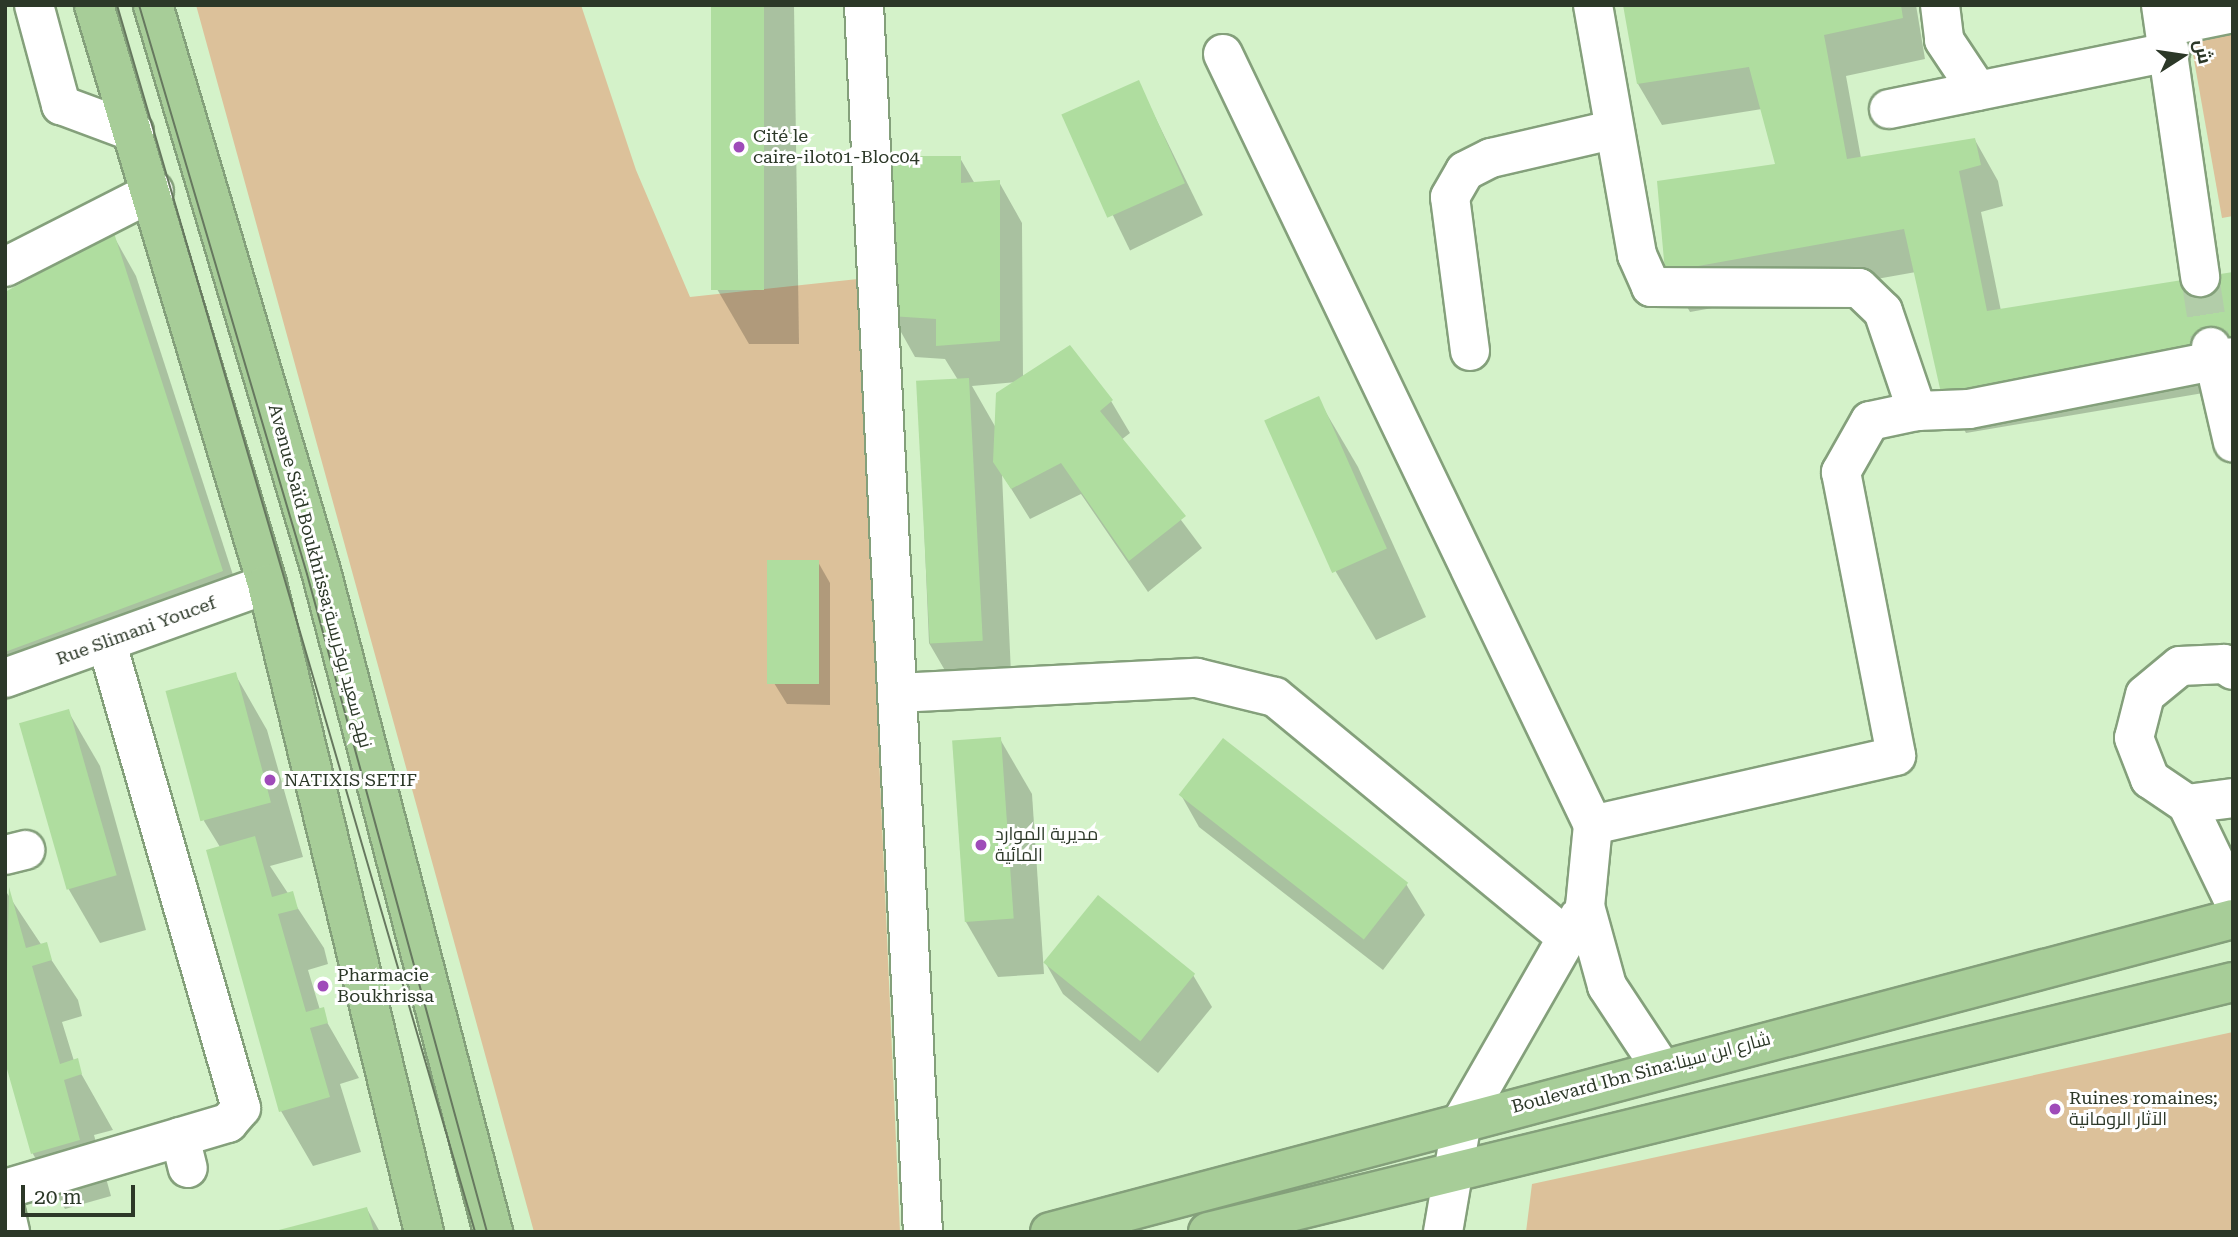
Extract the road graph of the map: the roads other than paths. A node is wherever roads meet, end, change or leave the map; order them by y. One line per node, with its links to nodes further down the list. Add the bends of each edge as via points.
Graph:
1 (34, 5): 13 (street, via 61,105)
2 (94, 5): 13 (main road)
3 (153, 5): 40 (main road, Avenue Saïd Boukhrissa;نهج سعيد بوخريسة, via 321,571)
4 (863, 5): 25 (street)
5 (1593, 5): 12 (street)
6 (1940, 5): 10 (street, via 1944,40)
7 (2233, 13): 8 (street)
8 (2165, 28): 10 (street); 16 (street)
9 (1223, 54): 28 (street)
10 (1978, 91): 11 (street)
11 (1889, 109)
12 (1612, 130): 17 (street, via 1491,158 1465,171 1450,197); 19 (street, via 1637,255 1651,287 1859,288 1883,311)
13 (134, 132): 14 (main road)
14 (153, 191): 15 (street); 21 (main road)
15 (5, 267)
16 (2200, 277)
17 (1470, 351)
18 (2219, 355): 19 (street, via 1969,409); 20 (street)
19 (1917, 411): 28 (street, via 1870,421 1841,472 1896,756)
20 (2233, 442)
21 (267, 584): 22 (street, Rue Slimani Youcef); 39 (main road)
22 (107, 643): 24 (street, Rue Slimani Youcef); 36 (street, via 241,1108 229,1123 184,1153)
23 (2233, 670): 27 (street, via 2180,666 2145,695 2134,738 2150,779)
24 (5, 678)
25 (897, 693): 31 (street, via 1197,677 1275,697); 41 (street)
26 (2233, 798): 27 (street)
27 (2187, 804): 29 (street)
28 (1593, 824): 31 (street)
29 (2233, 899)
30 (2233, 919): 33 (main road, Boulevard Ibn Sina:شارع ابن سينا)
31 (1576, 922): 33 (street, via 1607,986); 34 (street)
32 (2233, 982): 35 (main road)
33 (1661, 1068): 34 (main road, Boulevard Ibn Sina:شارع ابن سينا)
34 (1462, 1121): 35 (street); 42 (main road, Boulevard Ibn Sina:شارع ابن سينا)
35 (1438, 1178): 43 (main road); 44 (street)
36 (5, 1189)
37 (5, 1210): 38 (street)
38 (10, 1232)
39 (424, 1232)
40 (492, 1232)
41 (923, 1232)
42 (1050, 1232)
43 (1208, 1232)
44 (1443, 1232)

